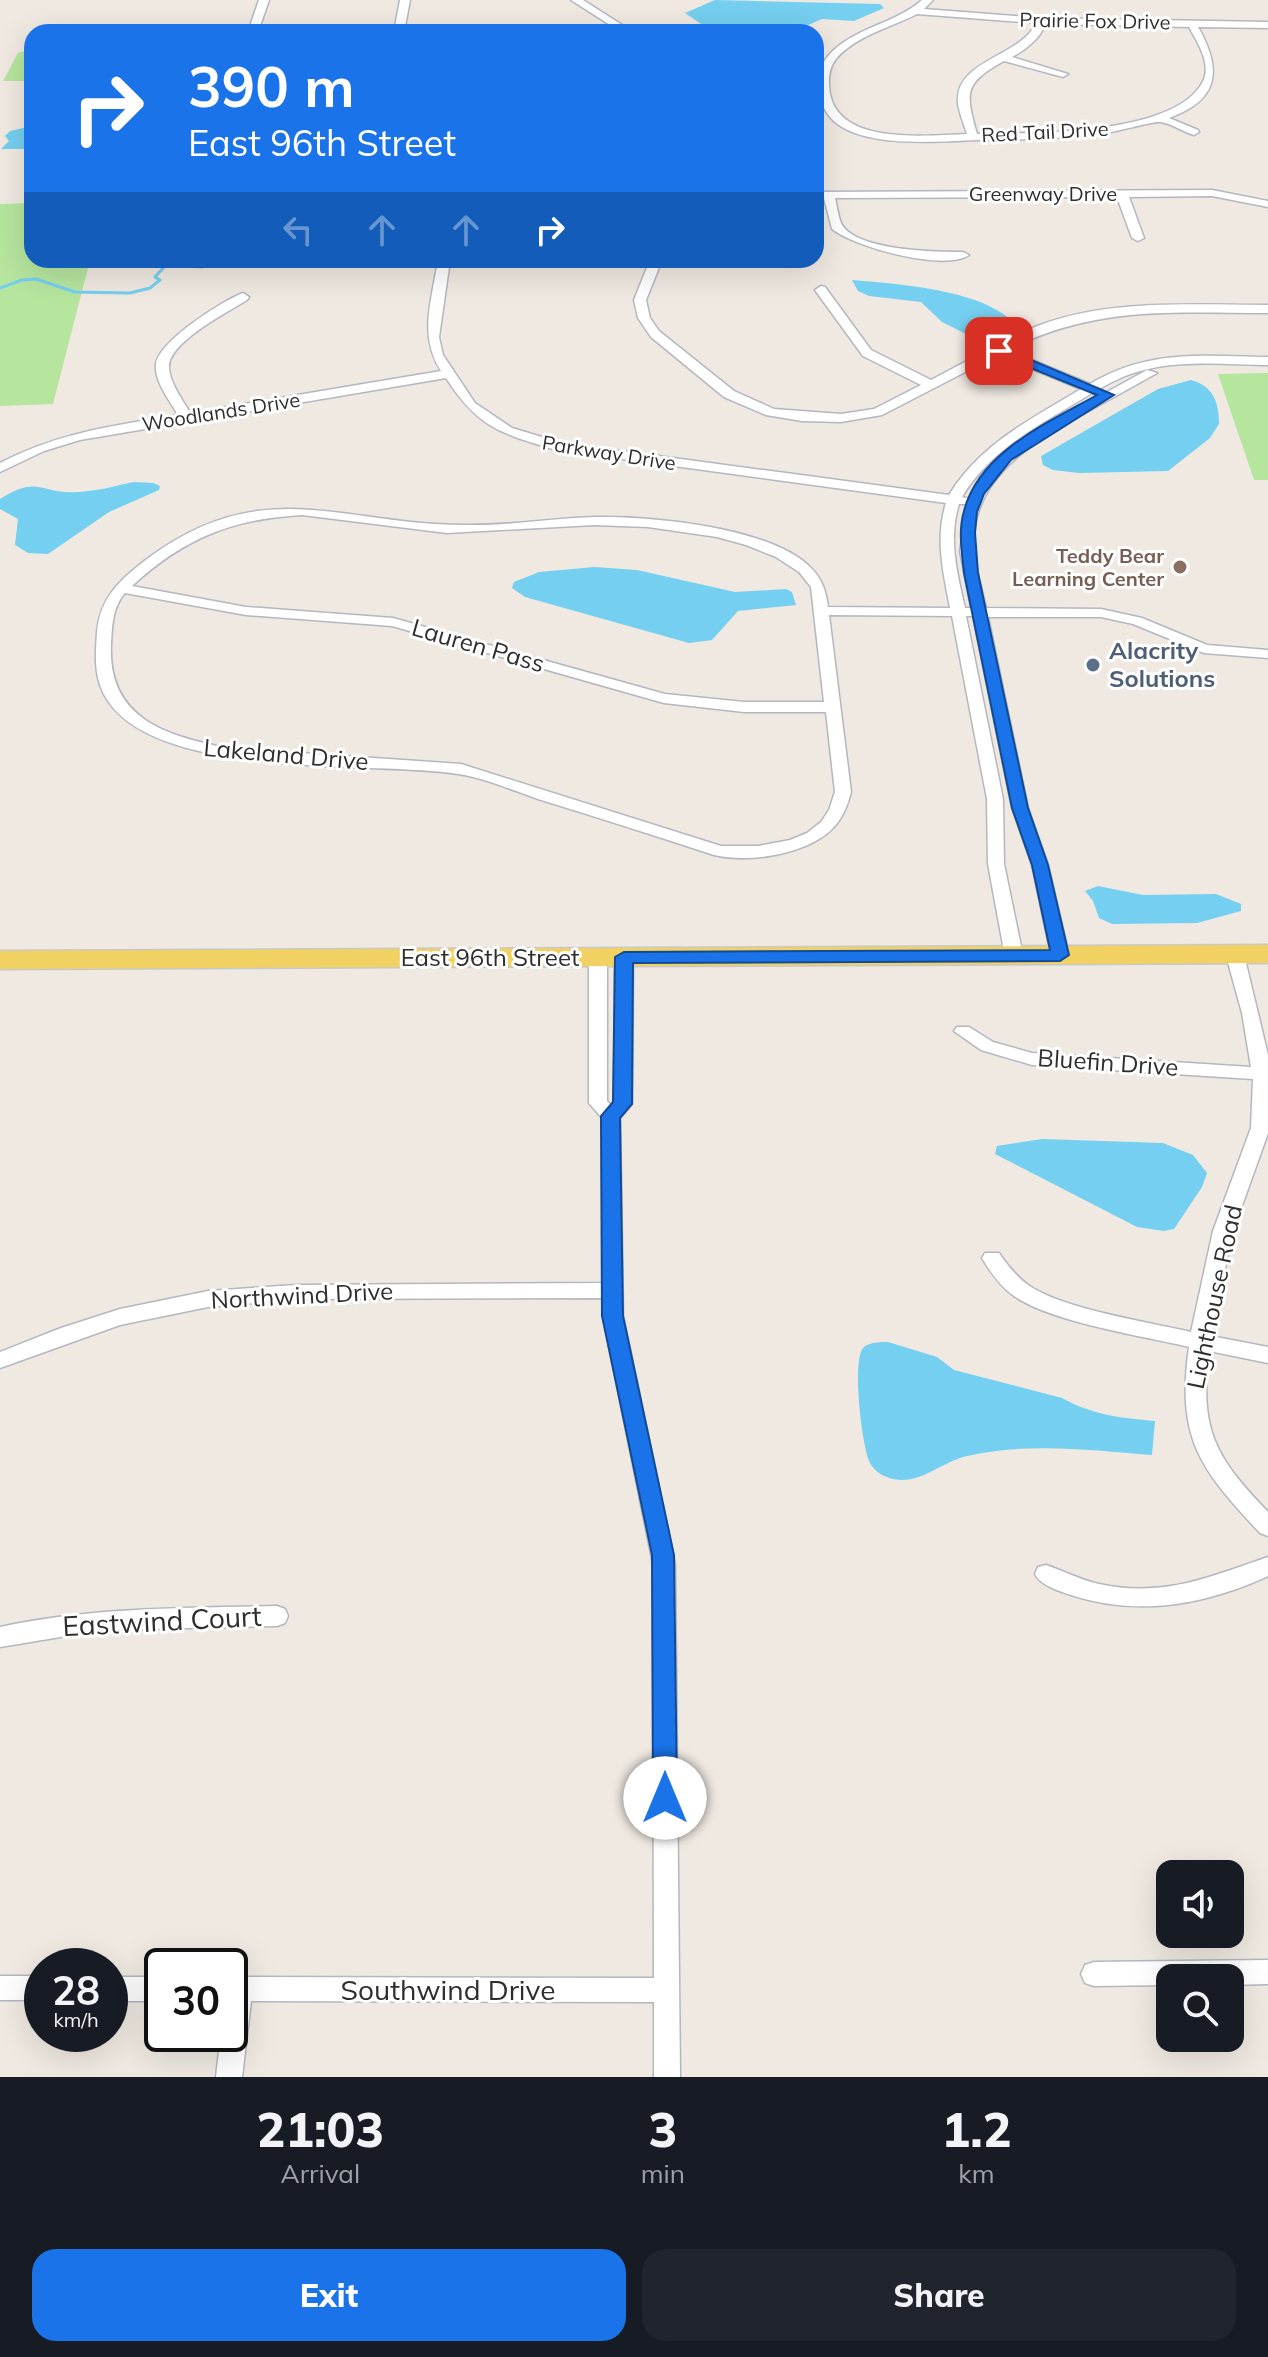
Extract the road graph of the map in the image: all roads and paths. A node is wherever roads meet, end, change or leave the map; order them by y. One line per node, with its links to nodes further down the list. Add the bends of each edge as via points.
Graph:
1 (264, 0): 9 (street)
2 (405, 0): 10 (street)
3 (579, 0): 11 (street)
4 (928, 0): 5 (street)
5 (917, 11): 6 (street, Prairie Fox Drive); 16 (street, Red Tail Drive, via 834,56 825,70 830,112 854,128 901,137)
6 (1042, 21): 7 (street, Prairie Fox Drive); 12 (street, via 1029,44)
7 (1191, 22): 8 (street, Prairie Fox Drive); 14 (street, Red Tail Drive, via 1209,60 1209,78 1197,95)
8 (1268, 22)
9 (256, 24)
10 (400, 24)
11 (614, 24)
12 (1004, 58): 13 (street); 16 (street, via 977,74 964,91)
13 (1063, 74)
14 (1158, 117): 15 (street); 16 (street, Red Tail Drive, via 1085,134)
15 (1194, 132)
16 (973, 137)
17 (1122, 194): 18 (street, Greenway Drive); 20 (street, Greenway Drive, via 1227,194); 21 (street)
18 (824, 195)
19 (824, 200): 22 (street, via 836,227 858,242)
20 (1268, 204)
21 (1138, 238)
22 (963, 255)
23 (443, 268): 31 (street, Parkway Drive, via 433,337)
24 (653, 268): 32 (street, via 640,300 648,326 741,401 785,415 841,418 877,412)
25 (821, 290): 32 (street, via 867,353)
26 (243, 297): 35 (street, via 163,357 163,371)
27 (1268, 309): 28 (street, via 1101,314 1048,326)
28 (999, 351): 32 (street); 33 (street)
29 (1268, 361): 30 (street)
30 (1180, 363): 33 (street, via 1136,366); 34 (street)
31 (449, 374): 35 (street, Woodlands Drive); 37 (street, Parkway Drive, via 475,411 531,440 769,477 828,492)
32 (932, 385)
33 (1092, 389): 34 (street); 37 (street, via 1008,438 970,471)
34 (1107, 395): 38 (street, via 1006,457 984,482)
35 (186, 418): 36 (street, Woodlands Drive, via 62,440)
36 (0, 468)
37 (951, 504): 38 (street, Parkway Drive); 41 (street, via 945,540)
38 (972, 507): 42 (street, via 967,551)
39 (121, 588): 40 (street, Lakeland Drive, via 187,537 258,514 325,513 447,529 611,521 737,538 784,553 812,575); 44 (street, Lauren Pass, via 238,610 393,622 664,698 744,707); 44 (street, Lakeland Drive, via 105,625 103,671 125,711 165,736 227,753 461,769 720,851 785,847 814,835 832,820 843,792)
40 (822, 611): 41 (street); 44 (street, Lakeland Drive)
41 (957, 611): 42 (street); 48 (street, via 995,799 996,864)
42 (979, 611): 43 (street, via 1118,615 1204,649); 46 (street, via 1020,808 1040,865)
43 (1268, 654)
44 (833, 707)
45 (1268, 954): 47 (main road, East 96th Street)
46 (1060, 955): 47 (main road, East 96th Street); 48 (main road, East 96th Street)
47 (1235, 955): 52 (street, Lighthouse Road)
48 (1014, 956): 49 (main road, East 96th Street)
49 (611, 957): 50 (main road, East 96th Street); 53 (street, via 623,1104); 53 (street, via 598,1103)
50 (0, 960)
51 (963, 1031): 52 (street, Bluefin Drive, via 987,1046 1032,1059)
52 (1264, 1073): 56 (street, Lighthouse Road, via 1260,1129 1220,1246)
53 (611, 1116): 55 (street)
54 (992, 1258): 56 (street, via 1016,1286 1046,1303)
55 (613, 1290): 58 (street, Northwind Drive, via 296,1292 208,1299 120,1317); 69 (street, via 615,1330 663,1555)
56 (1201, 1342): 57 (street); 59 (street, Lighthouse Road, via 1193,1397 1199,1434 1224,1480)
57 (1268, 1355)
58 (0, 1360)
59 (1268, 1527)
60 (1268, 1566): 61 (street, via 1208,1590 1152,1598 1090,1592)
61 (1046, 1574)
62 (277, 1616): 63 (street, Eastwind Court, via 105,1620)
63 (0, 1637)
64 (1268, 1972): 65 (street)
65 (1094, 1974)
66 (0, 1988): 67 (street)
67 (24, 1988)
68 (248, 1989): 69 (street, Southwind Drive)
69 (667, 1990): 72 (street)
70 (231, 2052): 71 (street)
71 (229, 2077)
72 (667, 2077)

